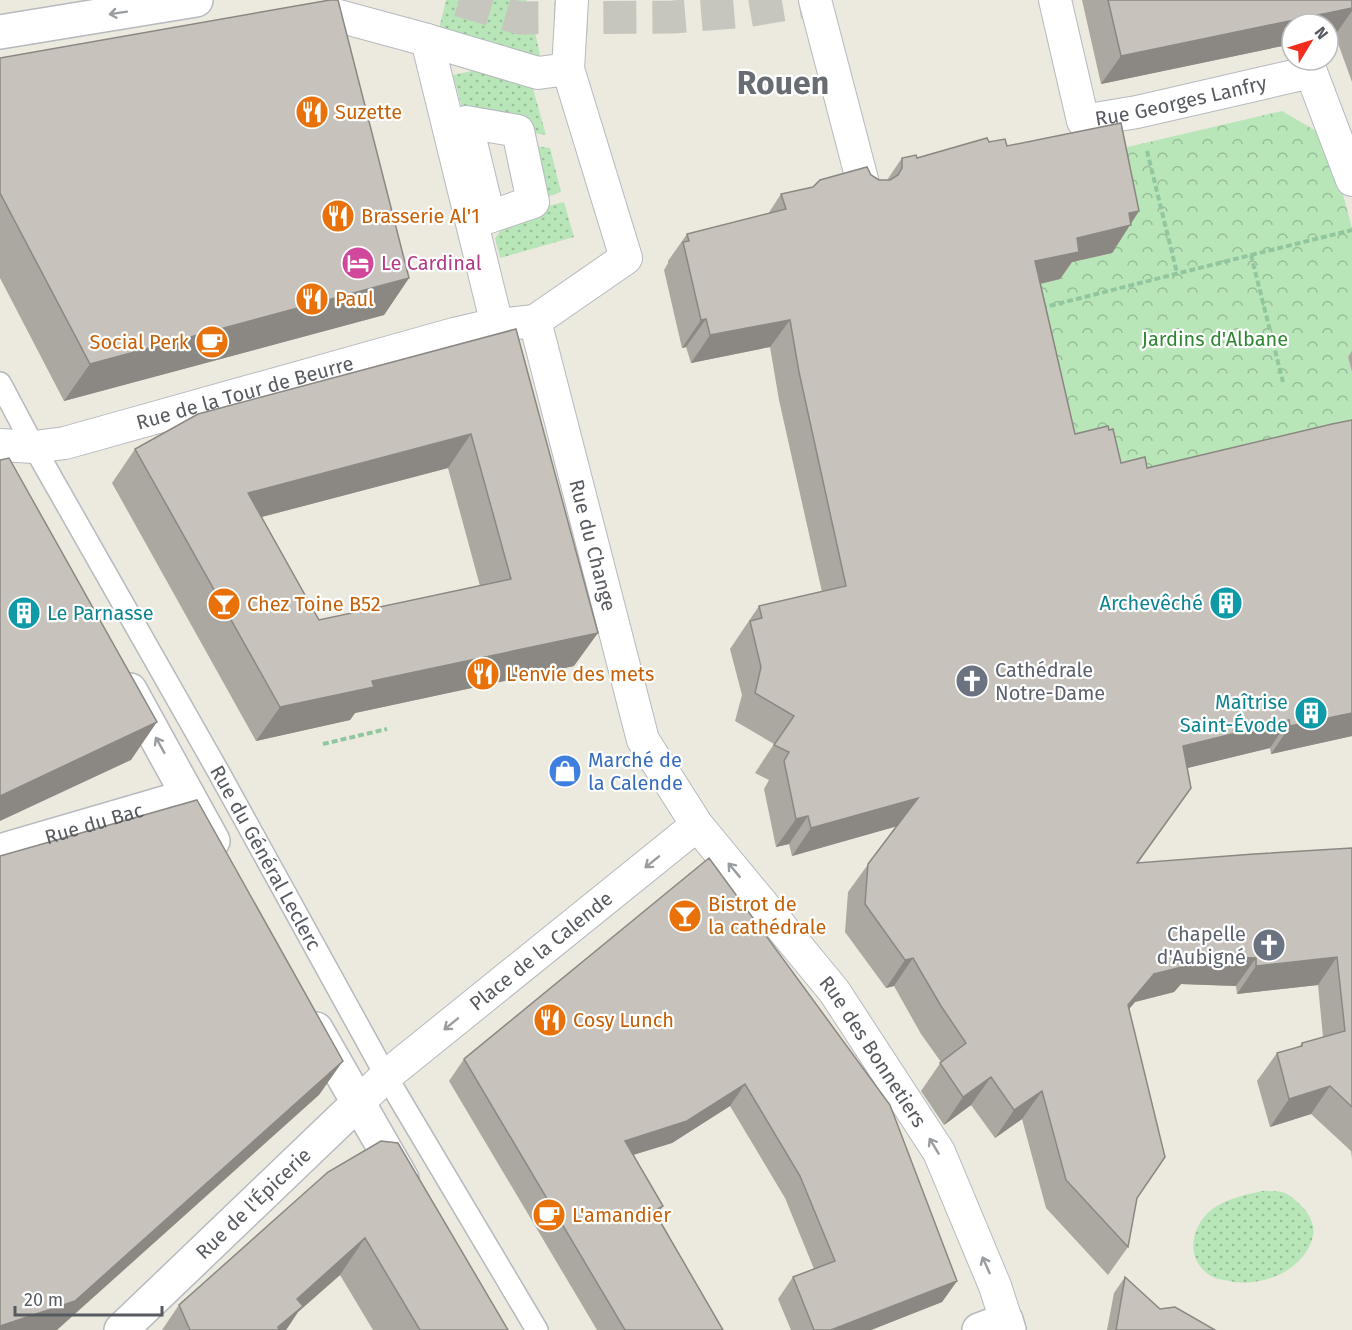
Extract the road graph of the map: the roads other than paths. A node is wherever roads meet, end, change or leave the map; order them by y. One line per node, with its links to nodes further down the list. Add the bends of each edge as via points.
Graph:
1 (196, 0): 6 (street, one-way to 6)
2 (572, 0): 8 (street)
3 (815, 0): 10 (street)
4 (1055, 0): 9 (street, Rue Georges Lanfry, via 1083,121 1311,72)
5 (335, 15): 7 (street)
6 (0, 32)
7 (427, 40): 8 (street, via 537,73); 12 (street)
8 (568, 69): 11 (street, via 626,258)
9 (1352, 180)
10 (865, 191)
11 (535, 321): 12 (street); 18 (street, Rue du Change, via 643,740)
12 (492, 326): 15 (street, Rue de la Tour de Beurre, via 65,443)
13 (0, 383): 15 (lane, Rue du Général Leclerc)
14 (0, 445): 15 (street, Rue de la Tour de Beurre)
15 (34, 447): 22 (lane, Rue du Général Leclerc, via 219,771)
16 (114, 661): 17 (street, Rue du Général Leclerc, one-way to 16)
17 (188, 796): 19 (street, Rue du Bac); 20 (street, Rue du Général Leclerc)
18 (691, 815): 22 (street, Place de la Calende, one-way to 22); 25 (street, Rue des Bonnetiers, one-way to 18, via 995,1286 939,1152 834,991)
19 (0, 851)
20 (228, 868)
21 (301, 1001): 23 (street)
22 (386, 1076): 23 (street, Rue de l'Épicerie); 27 (lane, Rue du Général Leclerc)
23 (358, 1103): 24 (street); 26 (street, Rue de l'Épicerie)
24 (417, 1206)
25 (998, 1327)
26 (122, 1330)
27 (537, 1330)

